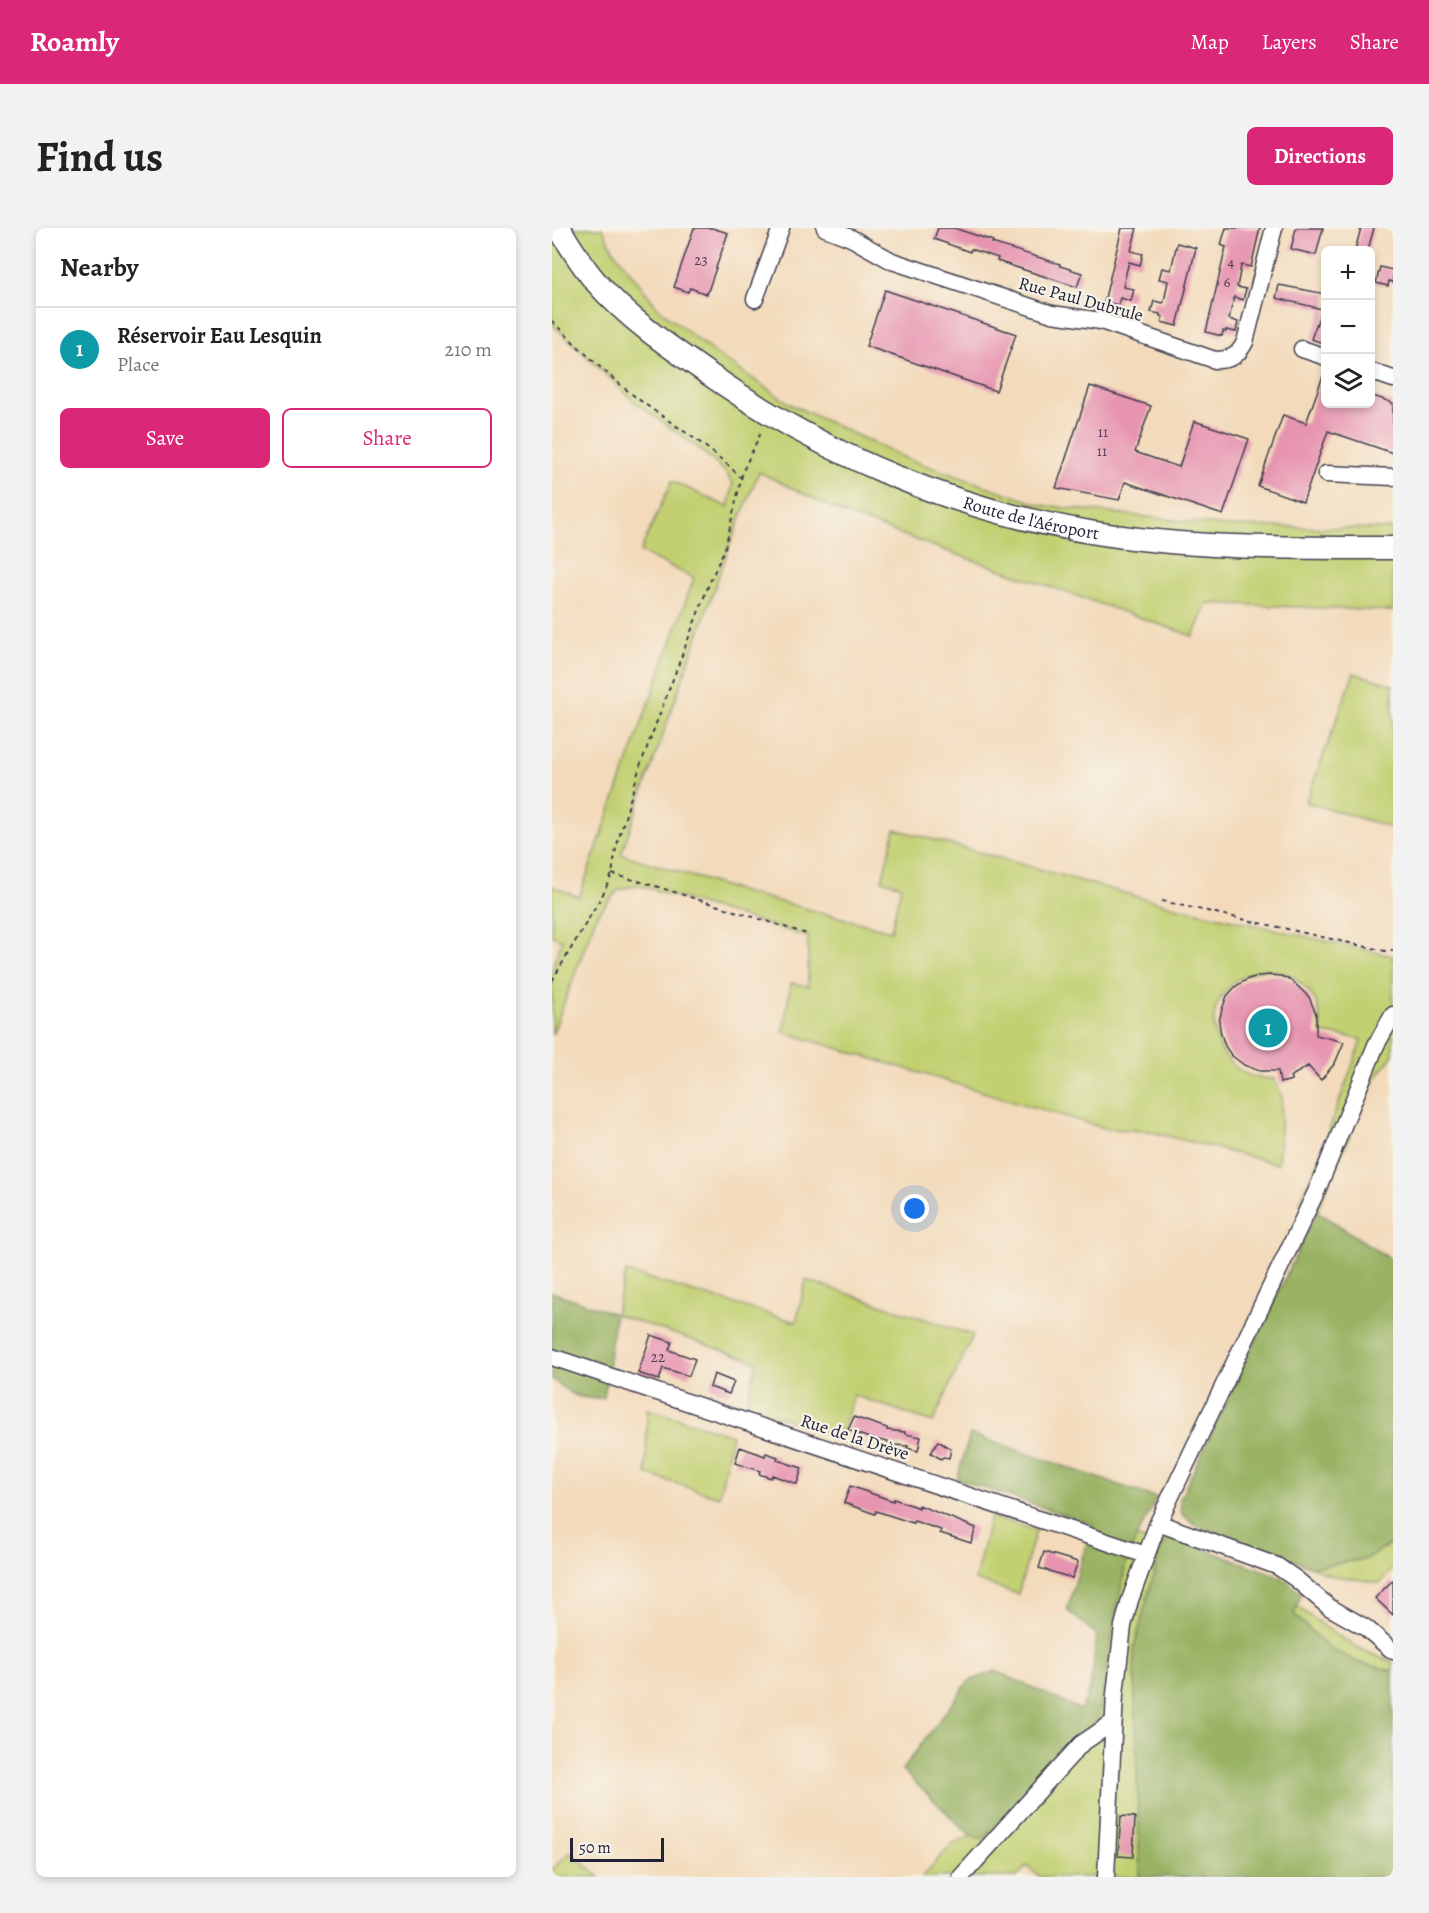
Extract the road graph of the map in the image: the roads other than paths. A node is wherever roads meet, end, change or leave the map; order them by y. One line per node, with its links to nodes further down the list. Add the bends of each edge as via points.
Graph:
1 (559, 228): 9 (main road, Route de l'Aéroport, via 579,260 614,301)
2 (577, 228): 9 (main road, Route de l'Aéroport, via 622,294)
3 (781, 228): 6 (street)
4 (825, 228): 5 (street, Rue Paul Dubrule, via 892,261 1052,314 1101,321 1215,360 1227,360 1236,356 1245,342)
5 (1274, 228)
6 (755, 299)
7 (1302, 349): 8 (street)
8 (1321, 355)
9 (700, 368): 14 (main road, Route de l'Aéroport, via 834,449 916,484 995,511 1145,540 1233,547)
10 (1375, 372): 11 (street)
11 (1393, 379)
12 (1326, 474): 13 (street)
13 (1393, 477)
14 (1393, 548)
15 (1393, 1015): 16 (street)
16 (1385, 1044): 18 (street, via 1355,1100 1313,1199)
17 (552, 1357): 19 (street, Rue de la Drève)
18 (1158, 1523): 19 (street); 20 (street, via 1277,1566)
19 (1146, 1555): 21 (street, via 1123,1626)
20 (1393, 1651)
21 (1112, 1723): 22 (street, via 1081,1744); 23 (street)
22 (961, 1877)
23 (1106, 1877)

